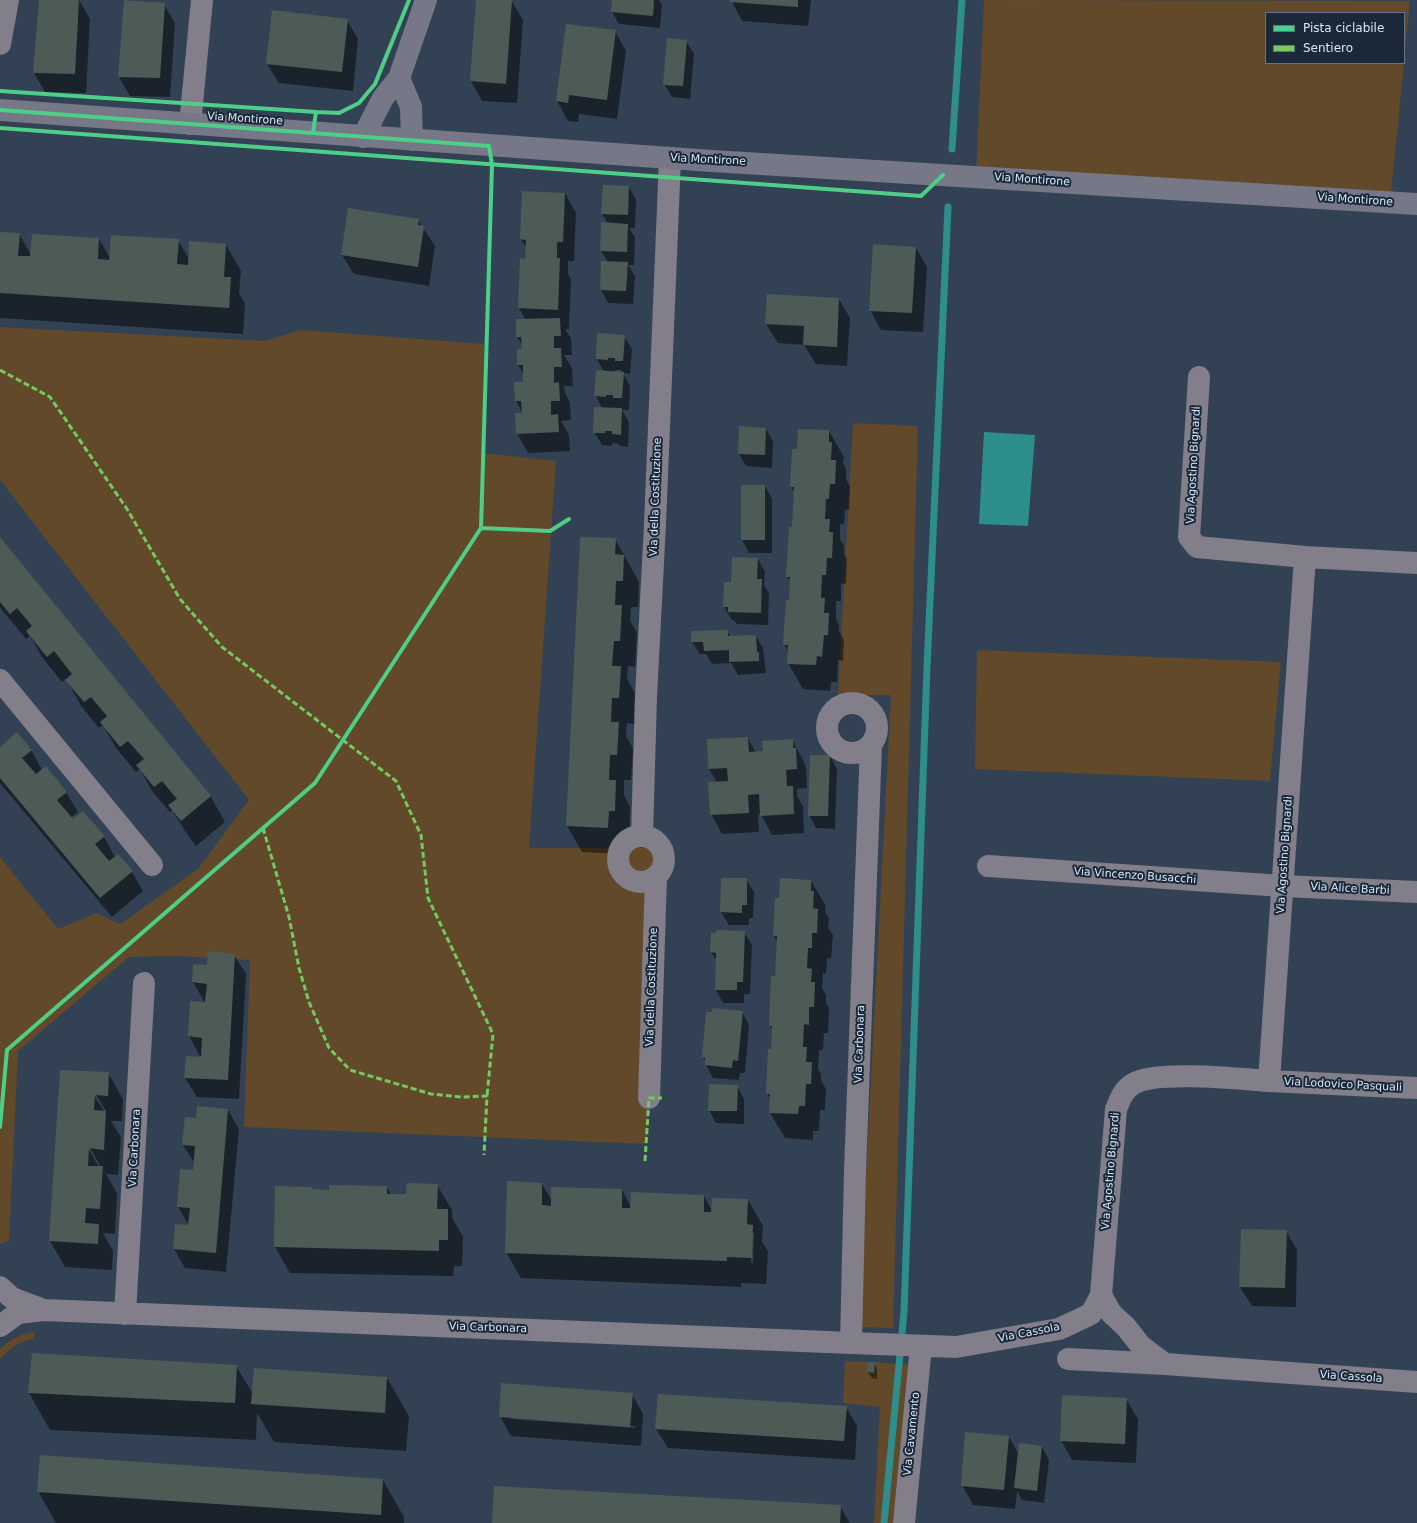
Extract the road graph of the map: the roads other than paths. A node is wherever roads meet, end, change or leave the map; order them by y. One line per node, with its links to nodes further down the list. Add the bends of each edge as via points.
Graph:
1 (8, 0): 4 (street)
2 (202, 0): 7 (street)
3 (426, 0): 5 (street)
4 (0, 44)
5 (399, 78): 8 (street, via 383,98); 9 (street, via 411,107)
6 (0, 110): 7 (street, Via Montirone)
7 (190, 124): 8 (street, Via Montirone)
8 (363, 137): 9 (street, Via Montirone)
9 (412, 140): 10 (street, Via Montirone)
10 (670, 158): 11 (street, Via Montirone); 17 (street, Via della Costituzione)
11 (1417, 204)
12 (1199, 377): 13 (street, Via Agostino Bignardi, via 1190,537 1197,546)
13 (1305, 557): 14 (street); 21 (street, Via Agostino Bignardi)
14 (1417, 563)
15 (3, 690): 18 (street)
16 (871, 745): 31 (street, Via Carbonara)
17 (642, 836): 20 (street, Via della Costituzione, via 658,843 663,851 662,869); 20 (street, via 628,840 622,845 619,866 628,878 635,881 642,882)
18 (152, 865)
19 (988, 866): 21 (street, Via Vincenzo Busacchi)
20 (656, 876): 26 (street, Via della Costituzione)
21 (1283, 886): 22 (street, Via Alice Barbi); 24 (street, Via Agostino Bignardi)
22 (1417, 892)
23 (144, 983): 29 (street, Via Carbonara)
24 (1269, 1081): 25 (street, Via Lodovico Pasquali); 27 (street, Via Agostino Bignardi, via 1194,1077 1153,1078 1133,1084 1122,1094 1116,1109)
25 (1417, 1088)
26 (648, 1098)
27 (1101, 1295): 32 (street, Via Cassola, via 1091,1314 1059,1329 956,1347); 34 (street, via 1111,1313 1142,1346)
28 (6, 1302): 29 (street, Via Carbonara, via 44,1310); 30 (street)
29 (125, 1314): 31 (street, Via Carbonara)
30 (0, 1326)
31 (851, 1344): 32 (street, Via Carbonara)
32 (921, 1346): 36 (street, Via Cavamento)
33 (1068, 1359): 34 (street, Via Cassola)
34 (1165, 1364): 35 (street, Via Cassola)
35 (1417, 1382)
36 (904, 1523)

